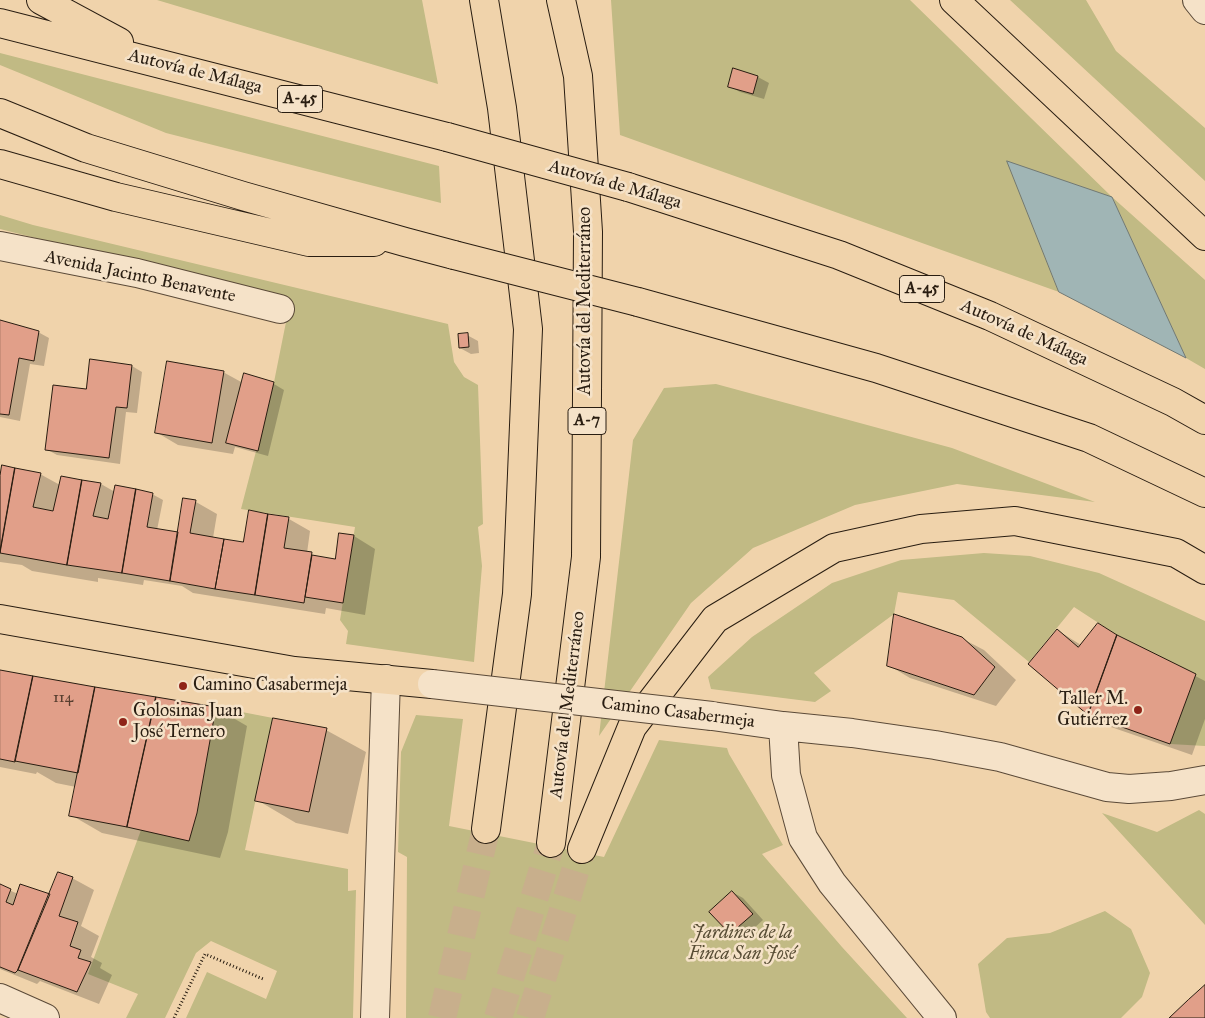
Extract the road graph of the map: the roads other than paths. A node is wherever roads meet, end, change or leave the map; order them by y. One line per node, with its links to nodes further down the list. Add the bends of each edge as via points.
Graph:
1 (41, 0): 8 (main road)
2 (484, 0): 23 (main road, via 502,108 528,329 517,594)
3 (561, 0): 24 (main road, Autovía del Mediterráneo / A-7, via 578,76 588,232 586,557)
4 (954, 0): 11 (main road)
5 (1197, 0): 6 (street)
6 (1205, 10)
7 (0, 23): 8 (main road, Autovía de Málaga / A-45)
8 (154, 61): 15 (main road, Autovía de Málaga / A-45, bridge, via 628,187 839,254 990,316)
9 (0, 114): 12 (main road, via 86,148)
10 (0, 164): 12 (main road, via 116,197 309,242)
11 (1205, 236)
12 (405, 242): 16 (main road, bridge, via 876,368 1089,438)
13 (0, 246): 14 (street, Avenida Jacinto Benavente, via 137,273)
14 (280, 309)
15 (1205, 420)
16 (1205, 493)
17 (1205, 570): 25 (main road, via 1176,553 1015,521 921,529 834,548 715,619 632,727)
18 (0, 620): 19 (main road, Camino Casabermeja, via 294,671)
19 (386, 679): 20 (main road, Camino Casabermeja); 28 (street)
20 (432, 684): 21 (street, Camino Casabermeja, bridge)
21 (783, 726): 22 (street, Camino Casabermeja, via 852,733 1000,757 1107,787 1171,786); 29 (street, via 786,775 802,838 832,883)
22 (1205, 780)
23 (486, 829)
24 (551, 843)
25 (582, 849)
26 (0, 998): 27 (street)
27 (45, 1018)
28 (375, 1018)
29 (942, 1018)

